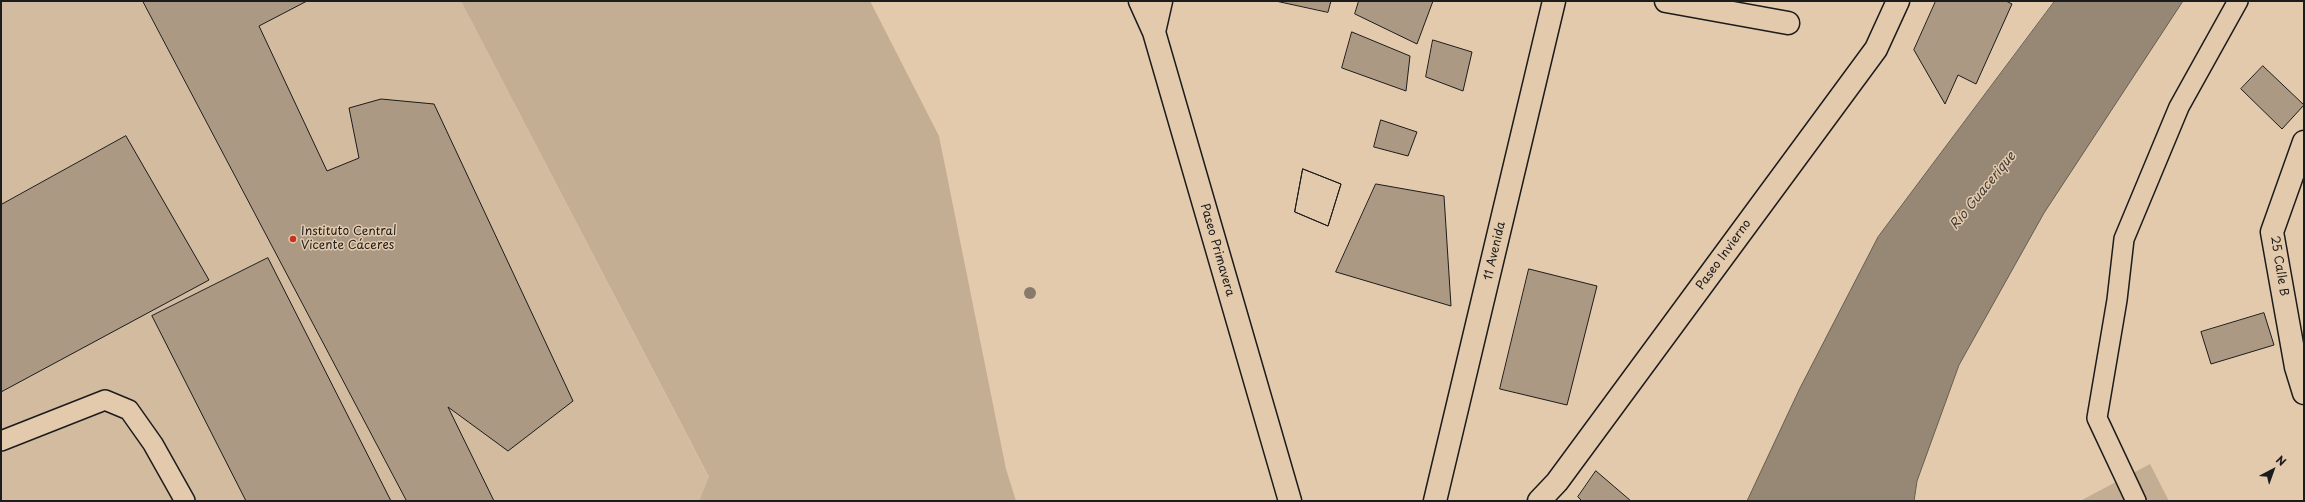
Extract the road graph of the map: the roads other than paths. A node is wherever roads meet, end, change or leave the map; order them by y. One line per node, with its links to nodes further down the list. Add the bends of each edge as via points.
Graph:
1 (1140, 1): 8 (street, Paseo Primavera)
2 (1161, 1): 8 (street)
3 (1554, 1): 14 (street, 11 Avenida)
4 (1666, 1): 7 (street)
5 (1898, 1): 15 (street, Paseo Invierno, via 1876,48 1557,482)
6 (2238, 1): 16 (lane, via 2179,107 2124,239 2117,300 2097,418)
7 (1788, 23)
8 (1154, 32): 13 (street, Paseo Primavera)
9 (2304, 142): 10 (street, 25 Calle B, via 2272,232 2296,367)
10 (2304, 393)
11 (1, 441): 12 (lane, via 105,400 129,410 153,444)
12 (186, 501)
13 (1290, 501)
14 (1435, 501)
15 (1539, 501)
16 (2136, 501)

